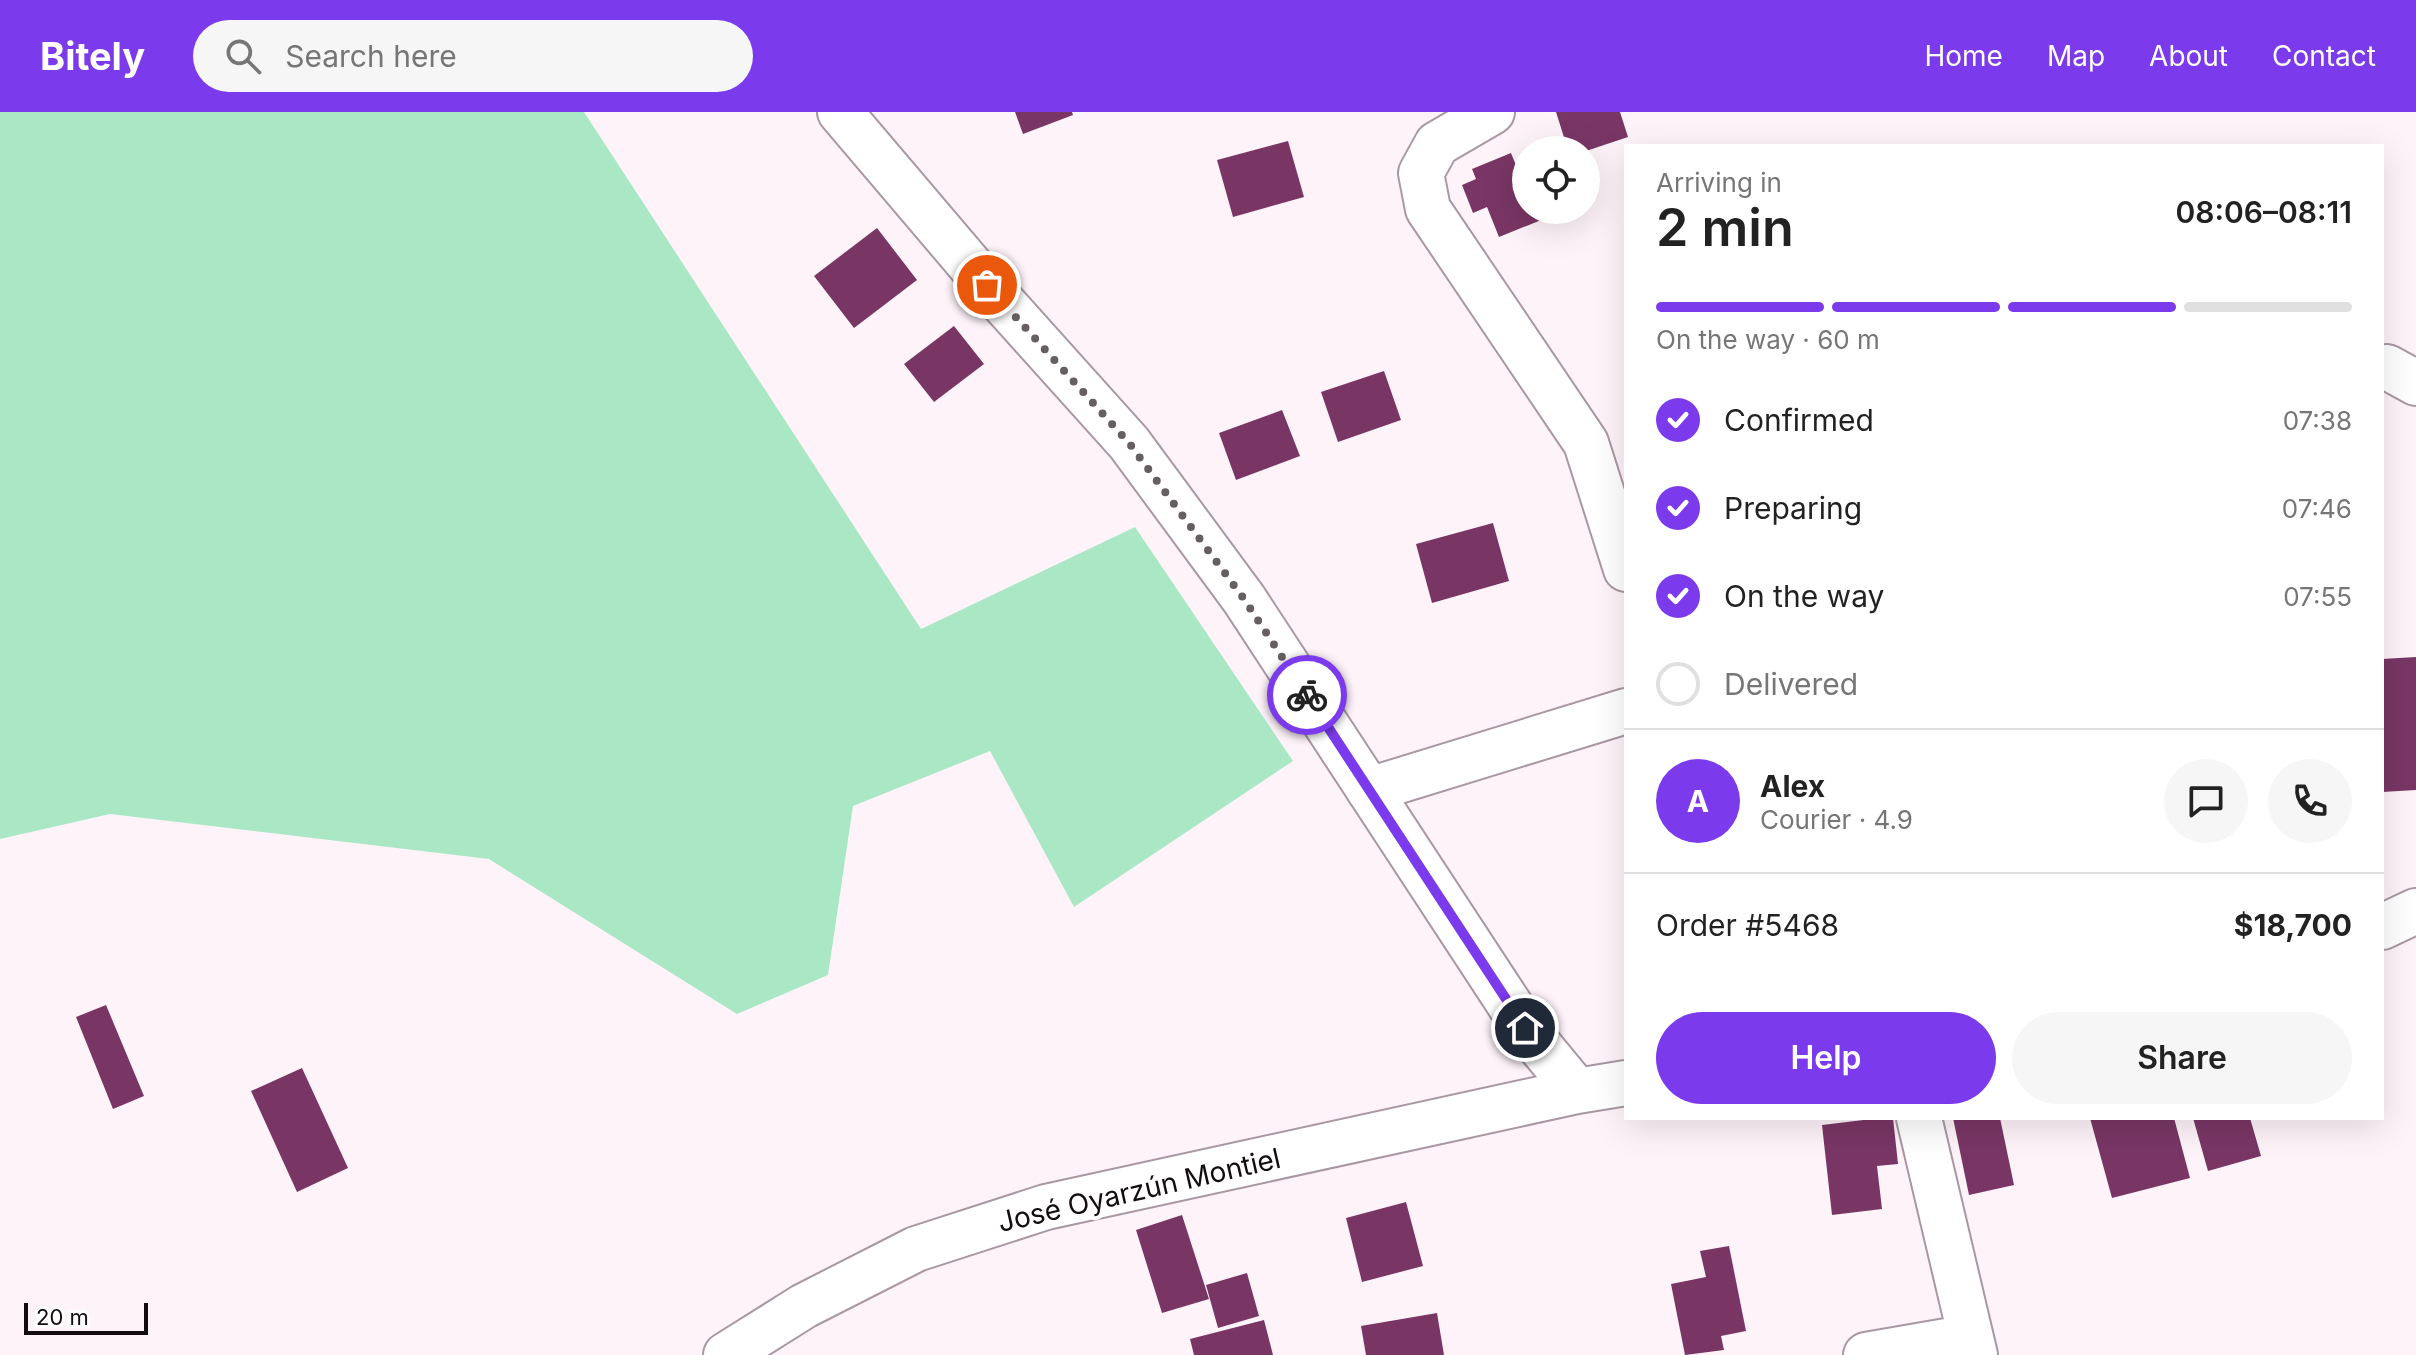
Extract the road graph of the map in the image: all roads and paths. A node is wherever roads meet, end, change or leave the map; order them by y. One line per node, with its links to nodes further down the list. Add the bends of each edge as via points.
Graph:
1 (840, 112): 5 (street, via 1129,443 1244,599)
2 (1485, 114): 3 (street, via 1437,144 1421,173 1428,209 1586,443)
3 (1624, 563)
4 (1624, 712): 5 (street)
5 (1369, 790): 9 (street, via 1525,1028)
6 (2416, 911): 7 (street)
7 (2384, 926)
8 (1624, 1083): 9 (street, José Oyarzún Montiel)
9 (1577, 1091): 12 (street, José Oyarzún Montiel, via 1046,1207 916,1249 804,1306)
10 (1919, 1120): 11 (street)
11 (1972, 1346): 13 (street)
12 (726, 1355)
13 (1866, 1355)

